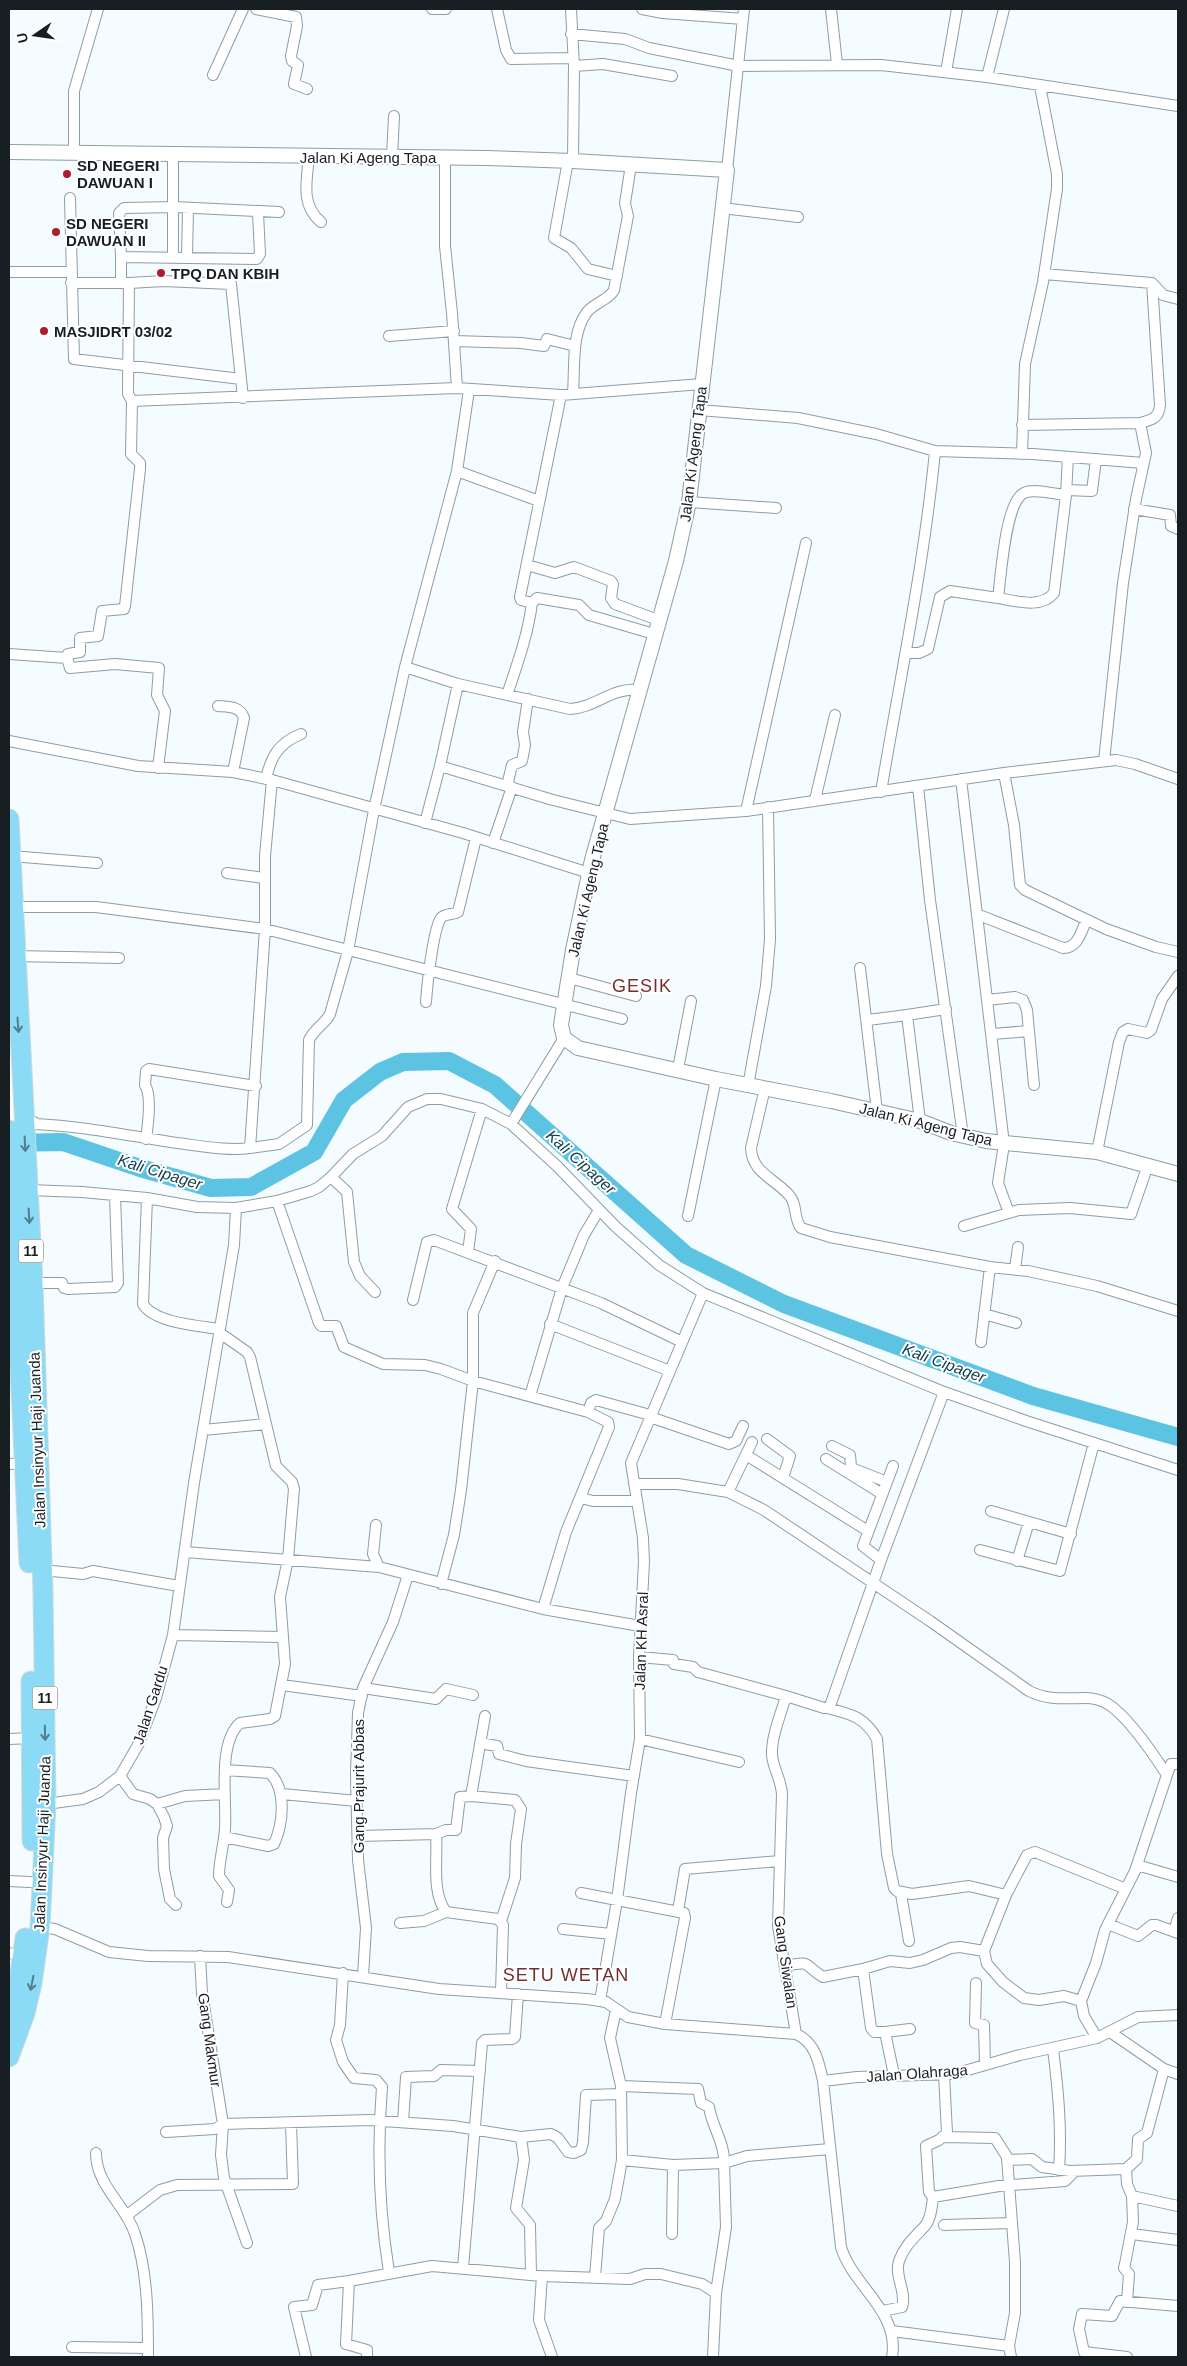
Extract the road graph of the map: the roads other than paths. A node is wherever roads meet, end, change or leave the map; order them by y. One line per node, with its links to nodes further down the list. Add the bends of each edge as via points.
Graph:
1 (98, 9): 25 (street, via 74,91)
2 (243, 9): 18 (street)
3 (256, 9): 22 (street, via 296,17 298,26 291,56 298,65 294,84)
4 (432, 9): 5 (street)
5 (446, 9)
6 (497, 9): 14 (street, via 511,59)
7 (571, 9): 13 (street)
8 (642, 9): 12 (street, via 663,14)
9 (830, 9): 15 (street)
10 (958, 9): 17 (street)
11 (1004, 9): 20 (street)
12 (744, 14): 16 (street, Jalan Ki Ageng Tapa)
13 (571, 34): 14 (street); 16 (street, via 625,39 649,48)
14 (573, 62): 19 (street); 31 (street)
15 (841, 64): 16 (street); 17 (street)
16 (739, 66): 32 (street, Jalan Ki Ageng Tapa)
17 (946, 72): 20 (street)
18 (213, 75)
19 (672, 76)
20 (988, 78): 21 (street)
21 (1040, 86): 23 (street); 47 (street, via 1057,174)
22 (307, 89)
23 (1178, 103)
24 (394, 116): 27 (street)
25 (74, 147): 26 (street, Jalan Ki Ageng Tapa); 28 (street, Jalan Ki Ageng Tapa)
26 (9, 152)
27 (392, 153): 29 (street, Jalan Ki Ageng Tapa); 30 (street, Jalan Ki Ageng Tapa)
28 (173, 155): 29 (street, Jalan Ki Ageng Tapa); 35 (street)
29 (309, 157): 41 (street, via 307,203 313,216)
30 (445, 158): 31 (street, Jalan Ki Ageng Tapa); 54 (street, via 445,246)
31 (572, 159): 33 (street, Jalan Ki Ageng Tapa); 48 (street, via 554,238 571,248 588,269)
32 (727, 164): 33 (street, Jalan Ki Ageng Tapa); 37 (street, Jalan Ki Ageng Tapa)
33 (631, 165): 48 (street, via 626,204 628,216)
34 (70, 198): 46 (street)
35 (174, 208): 36 (street); 42 (street, via 120,210); 43 (street)
36 (188, 208): 39 (street); 44 (street)
37 (722, 208): 40 (street); 58 (street, Jalan Ki Ageng Tapa)
38 (279, 212): 39 (street)
39 (258, 213): 44 (street, via 260,254 257,259)
40 (798, 217)
41 (321, 222)
42 (121, 257): 43 (street); 50 (street)
43 (173, 257): 44 (street)
44 (187, 258)
45 (9, 272): 46 (street)
46 (71, 272): 49 (street)
47 (1044, 274): 51 (street); 67 (street, via 1025,364)
48 (617, 276): 55 (street, via 613,294 585,315)
49 (71, 283): 50 (street); 56 (street, via 74,359)
50 (125, 283): 56 (street); 57 (street, via 231,284)
51 (1152, 283): 52 (street, via 1163,295); 66 (street, via 1159,413 1155,418)
52 (1178, 299)
53 (389, 336): 54 (street)
54 (454, 336): 55 (street, via 544,346 547,339); 59 (street)
55 (575, 346): 61 (street)
56 (126, 367): 57 (street); 64 (street, via 128,394)
57 (241, 379): 63 (street)
58 (702, 384): 61 (street); 65 (street, Jalan Ki Ageng Tapa)
59 (457, 388): 60 (street); 63 (street)
60 (469, 390): 62 (street); 73 (street)
61 (573, 393): 62 (street)
62 (561, 394): 75 (street)
63 (243, 398): 64 (street)
64 (132, 401): 90 (street, via 130,454 140,466 125,608 102,611 98,636 80,638 80,652 68,654)
65 (699, 410): 68 (street, via 798,418 876,434); 76 (street, Jalan Ki Ageng Tapa)
66 (1140, 423): 67 (street); 72 (street, via 1146,448)
67 (1022, 425): 69 (street)
68 (935, 451): 69 (street); 88 (street)
69 (1022, 454): 70 (street)
70 (1068, 457): 71 (street); 74 (street)
71 (1096, 459): 72 (street); 74 (street, via 1092,491)
72 (1143, 464): 78 (street)
73 (457, 471): 75 (street); 91 (street)
74 (1066, 493): 82 (street, via 1028,492 1018,497 1010,514); 82 (street, via 1054,593 1044,602 1035,603)
75 (539, 501): 81 (street)
76 (689, 502): 77 (street); 85 (street, Jalan Ki Ageng Tapa)
77 (776, 508)
78 (1134, 509): 79 (street, via 1170,515 1171,526); 100 (street)
79 (1178, 529)
80 (806, 543): 114 (street)
81 (527, 565): 83 (street, via 555,573 574,567 609,580 613,582); 84 (street, via 520,597)
82 (998, 598): 88 (street, via 950,591 943,593 928,649)
83 (613, 601): 85 (street); 86 (street)
84 (532, 603): 86 (street, via 537,598 579,605 589,615); 94 (street, via 524,645)
85 (658, 620): 87 (street, Jalan Ki Ageng Tapa)
86 (606, 621): 87 (street)
87 (654, 634): 93 (street, Jalan Ki Ageng Tapa)
88 (906, 653): 110 (street)
89 (9, 654): 90 (street)
90 (68, 658): 102 (street, via 70,668 114,664 158,668 157,695 165,711)
91 (405, 667): 92 (street); 113 (street)
92 (458, 684): 94 (street); 101 (street)
93 (638, 690): 95 (street, via 619,690 580,708 570,709); 115 (street, Jalan Ki Ageng Tapa)
94 (507, 695): 95 (street)
95 (528, 699): 108 (street, via 522,761 512,765)
96 (218, 706): 103 (street, via 238,708 244,718)
97 (835, 715): 111 (street)
98 (301, 734): 107 (street, via 277,749 269,764)
99 (9, 741): 102 (street)
100 (1104, 762): 104 (street); 106 (street, via 1129,762)
101 (440, 766): 108 (street); 117 (street)
102 (158, 768): 103 (street)
103 (234, 772): 107 (street)
104 (1004, 773): 105 (street); 127 (street, via 1014,825 1020,885)
105 (961, 779): 109 (street); 126 (street)
106 (1178, 779)
107 (269, 780): 113 (street); 124 (street)
108 (510, 786): 115 (street); 119 (street)
109 (918, 786): 110 (street); 142 (street)
110 (881, 792): 111 (street)
111 (815, 800): 112 (street)
112 (768, 807): 114 (street); 153 (street, via 770,939 766,986)
113 (374, 810): 117 (street); 129 (street)
114 (746, 811): 115 (street, via 630,819)
115 (607, 812): 123 (street, Jalan Ki Ageng Tapa)
116 (9, 819): 120 (highway, Jalan Insinyur Haji Juanda / 11)
117 (425, 823): 118 (street)
118 (476, 838): 119 (street); 134 (street, via 458,912 442,918)
119 (493, 843): 123 (street)
120 (11, 856): 121 (street); 125 (highway, Jalan Insinyur Haji Juanda / 11)
121 (97, 863)
122 (227, 873): 124 (street)
123 (589, 873): 136 (street, Jalan Ki Ageng Tapa)
124 (264, 878): 128 (street)
125 (13, 907): 128 (street, via 96,907); 131 (highway, Jalan Insinyur Haji Juanda / 11)
126 (978, 915): 127 (street, via 1064,948 1078,940); 138 (street)
127 (1086, 921): 130 (street, via 1140,942)
128 (265, 929): 129 (street); 152 (street)
129 (348, 951): 134 (street); 163 (street, via 327,1021 309,1040 307,1126 279,1144)
130 (1178, 952)
131 (14, 956): 132 (street); 157 (highway, Jalan Insinyur Haji Juanda / 11, one-way to 157)
132 (119, 958)
133 (860, 968): 145 (street)
134 (429, 969): 140 (street); 141 (street)
135 (1178, 976): 164 (street, via 1162,999 1149,1032 1128,1029 1123,1032)
136 (569, 978): 137 (street); 141 (street, Jalan Ki Ageng Tapa)
137 (636, 996)
138 (987, 1000): 146 (street, via 1020,997 1027,1010); 147 (street)
139 (692, 1001): 149 (street)
140 (426, 1002)
141 (565, 1003): 144 (street); 148 (street, Jalan Ki Ageng Tapa, via 561,1024)
142 (946, 1009): 143 (street); 160 (street)
143 (907, 1015): 145 (street); 159 (street)
144 (622, 1019)
145 (868, 1020): 156 (street)
146 (1029, 1031): 147 (street); 151 (street)
147 (992, 1034): 162 (street)
148 (564, 1038): 149 (street, Jalan Ki Ageng Tapa, via 578,1048); 158 (street)
149 (678, 1069): 150 (street, Jalan Ki Ageng Tapa)
150 (716, 1079): 153 (street, Jalan Ki Ageng Tapa); 176 (street)
151 (1034, 1085)
152 (256, 1086): 161 (street, via 149,1068 145,1085 149,1111); 163 (street)
153 (748, 1086): 154 (street, Jalan Ki Ageng Tapa)
154 (765, 1088): 156 (street, Jalan Ki Ageng Tapa); 182 (street, via 751,1148 754,1166 789,1195 801,1228 830,1237)
155 (482, 1109): 158 (street); 168 (street, via 432,1098 412,1105 382,1136 353,1154); 180 (street, via 452,1209 471,1229)
156 (877, 1111): 159 (street, Jalan Ki Ageng Tapa)
157 (25, 1120): 161 (street); 166 (highway, Jalan Insinyur Haji Juanda / 11)
158 (513, 1121): 174 (street)
159 (920, 1121): 160 (street, Jalan Ki Ageng Tapa)
160 (963, 1136): 162 (street, Jalan Ki Ageng Tapa)
161 (146, 1139): 163 (street, via 234,1151)
162 (1004, 1144): 164 (street, Jalan Ki Ageng Tapa); 175 (street, via 998,1186)
163 (250, 1148)
164 (1097, 1152): 165 (street, Jalan Ki Ageng Tapa)
165 (1140, 1163): 167 (street, Jalan Ki Ageng Tapa); 175 (street, via 1131,1214 1070,1208)
166 (18, 1165): 169 (highway, Jalan Insinyur Haji Juanda / 11); 178 (highway, Jalan Insinyur Haji Juanda / 11)
167 (1178, 1174)
168 (331, 1177): 172 (street, via 311,1191); 186 (street, via 348,1192 354,1262 360,1276)
169 (28, 1190): 170 (street); 184 (highway, Jalan Insinyur Haji Juanda / 11, one-way to 184)
170 (115, 1195): 171 (street); 184 (street, via 118,1283 115,1287 68,1289 62,1283)
171 (147, 1198): 173 (street, via 197,1207); 193 (street, via 143,1304 147,1312)
172 (276, 1201): 173 (street); 198 (street, via 321,1326 336,1326 344,1347 383,1364 425,1365)
173 (236, 1208): 193 (street, Jalan Gardu, via 234,1246)
174 (599, 1210): 185 (street, via 584,1235); 187 (street, via 659,1265)
175 (1009, 1212): 177 (street)
176 (688, 1216)
177 (964, 1226)
178 (12, 1240): 194 (highway, Jalan Insinyur Haji Juanda / 11)
179 (1018, 1247): 183 (street)
180 (468, 1252): 181 (street); 188 (street, via 434,1240 426,1242)
181 (495, 1261): 185 (street); 198 (street, via 473,1313)
182 (990, 1267): 183 (street); 190 (street)
183 (1015, 1270): 189 (street, via 1097,1286)
184 (32, 1283): 194 (highway, Jalan Insinyur Haji Juanda / 11)
185 (562, 1288): 192 (street); 195 (street)
186 (374, 1292)
187 (702, 1293): 195 (street, Jalan KH Asral); 199 (street)
188 (413, 1300)
189 (1178, 1311)
190 (984, 1314): 191 (street); 196 (street)
191 (1016, 1323)
192 (550, 1324): 197 (street); 200 (street)
193 (220, 1331): 203 (street, via 250,1357); 205 (street, Jalan Gardu)
194 (26, 1335): 213 (highway, Jalan Insinyur Haji Juanda / 11); 235 (highway, Jalan Insinyur Haji Juanda / 11)
195 (680, 1342): 197 (street, Jalan KH Asral)
196 (980, 1342)
197 (670, 1371): 202 (street, Jalan KH Asral)
198 (473, 1381): 200 (street); 238 (street, via 458,1516)
199 (944, 1392): 208 (street); 232 (street)
200 (530, 1396): 201 (street)
201 (588, 1412): 202 (street, via 590,1403 596,1400); 222 (street, via 608,1422 609,1427)
202 (650, 1416): 204 (street, via 730,1444 736,1441); 219 (street, Jalan KH Asral, via 631,1463)
203 (266, 1424): 205 (street); 231 (street, via 277,1469 294,1485)
204 (743, 1426)
205 (204, 1430): 230 (street, Jalan Gardu)
206 (767, 1439): 217 (street, via 790,1456)
207 (752, 1442): 210 (street)
208 (1094, 1443): 216 (street); 228 (street)
209 (832, 1446): 211 (street)
210 (746, 1455): 217 (street); 220 (street)
211 (850, 1455): 215 (street); 218 (street, via 851,1467)
212 (826, 1459): 215 (street)
213 (17, 1463): 240 (highway, Jalan Insinyur Haji Juanda / 11)
214 (893, 1466): 218 (street)
215 (844, 1470): 221 (street)
216 (1178, 1470)
217 (783, 1478): 227 (street)
218 (887, 1482): 221 (street)
219 (634, 1484): 220 (street, via 678,1484); 223 (street, Jalan KH Asral)
220 (728, 1492): 237 (street, via 764,1510)
221 (882, 1494): 227 (street)
222 (581, 1498): 223 (street); 241 (street, via 566,1532)
223 (636, 1501): 242 (street, Jalan KH Asral, via 644,1562)
224 (991, 1511): 225 (street)
225 (1028, 1522): 228 (street); 233 (street)
226 (376, 1525): 234 (street, via 373,1554)
227 (868, 1531): 232 (street, via 863,1546)
228 (1071, 1534): 233 (street, via 1060,1572)
229 (980, 1550): 233 (street)
230 (185, 1552): 231 (street); 239 (street, Jalan Gardu)
231 (288, 1559): 234 (street); 244 (street, via 280,1597)
232 (881, 1560): 237 (street)
233 (1017, 1561)
234 (379, 1567): 236 (street)
235 (42, 1570): 239 (street, via 83,1574 94,1571); 240 (highway, Jalan Insinyur Haji Juanda / 11)
236 (408, 1575): 238 (street); 247 (street, Gang Prajurit Abbas, via 393,1622)
237 (873, 1582): 250 (street, via 840,1680 830,1706); 259 (street, via 1029,1691 1054,1699 1085,1698 1106,1702 1132,1728)
238 (441, 1584): 241 (street)
239 (178, 1586): 243 (street, Jalan Gardu)
240 (37, 1593): 252 (highway, Jalan Insinyur Haji Juanda / 11); 266 (highway, Jalan Insinyur Haji Juanda / 11, one-way to 266)
241 (543, 1609): 242 (street)
242 (640, 1626): 245 (street, Jalan KH Asral)
243 (173, 1635): 244 (street); 260 (street, Jalan Gardu, via 146,1726)
244 (282, 1637): 246 (street, via 285,1664)
245 (639, 1657): 249 (street, via 673,1660 674,1664 693,1667 698,1672); 254 (street, Jalan KH Asral)
246 (282, 1686): 247 (street); 258 (street, via 274,1716 244,1721 237,1726 227,1750)
247 (362, 1692): 248 (street, via 436,1699 446,1689); 265 (street, Gang Prajurit Abbas, via 358,1714)
248 (473, 1695)
249 (786, 1696): 250 (street); 271 (street, Gang Siwalan, via 772,1750 781,1780)
250 (826, 1708): 278 (street, via 858,1716 877,1739 887,1854 894,1888)
251 (484, 1716): 255 (street)
252 (32, 1738): 253 (street); 275 (highway, Jalan Insinyur Haji Juanda / 11)
253 (9, 1739)
254 (640, 1739): 256 (street); 261 (street, Jalan KH Asral)
255 (480, 1743): 261 (street, via 497,1746 499,1754 526,1761); 264 (street)
256 (739, 1762)
257 (1178, 1764): 259 (street, via 1172,1764)
258 (226, 1770): 262 (street); 263 (street, via 270,1773)
259 (1167, 1775): 272 (street)
260 (120, 1776): 266 (street, Jalan Gardu, via 99,1792 83,1799); 267 (street, via 133,1794)
261 (634, 1776): 280 (street, Jalan KH Asral)
262 (226, 1794): 267 (street, via 184,1796); 270 (street)
263 (282, 1794): 265 (street); 270 (street, via 274,1844 268,1846)
264 (471, 1796): 268 (street, via 460,1798 456,1830); 286 (street, via 515,1800 521,1809 515,1878)
265 (357, 1801): 269 (street, Gang Prajurit Abbas)
266 (46, 1804): 289 (highway, Jalan Insinyur Haji Juanda / 11)
267 (157, 1804): 282 (street, via 167,1826 162,1838 166,1882 170,1899)
268 (436, 1834): 269 (street); 284 (street, via 437,1888 441,1907)
269 (359, 1836): 300 (street, Gang Prajurit Abbas, via 358,1860 366,1928)
270 (224, 1837): 281 (street, via 218,1876 229,1890)
271 (780, 1861): 283 (street, via 685,1869); 297 (street, Gang Siwalan, via 778,1926)
272 (1137, 1865): 273 (street); 276 (street)
273 (1178, 1877)
274 (9, 1881): 275 (street)
275 (30, 1882): 295 (highway, Jalan Insinyur Haji Juanda / 11)
276 (1126, 1888): 279 (street, via 1035,1852 1026,1855); 288 (street)
277 (580, 1893): 280 (street)
278 (901, 1894): 279 (street, via 969,1886); 293 (street)
279 (1006, 1895): 294 (street)
280 (617, 1900): 283 (street); 292 (street, Jalan KH Asral)
281 (227, 1902)
282 (176, 1905)
283 (678, 1911): 309 (street, via 684,1913 685,1918)
284 (446, 1912): 286 (street); 287 (street, via 424,1921)
285 (1178, 1918): 291 (street)
286 (502, 1922): 302 (street)
287 (400, 1923)
288 (1108, 1924): 291 (street, via 1138,1936 1152,1925); 305 (street)
289 (40, 1927): 296 (street, via 55,1929 109,1952); 316 (highway, Jalan Insinyur Haji Juanda / 11, one-way to 316, via 25,2013)
290 (563, 1929): 292 (street)
291 (1176, 1932)
292 (611, 1934): 304 (street, Jalan KH Asral)
293 (909, 1941)
294 (984, 1951): 298 (street, via 951,1948 923,1960 910,1963 890,1961); 305 (street, via 987,1964 1024,1998 1038,2000 1064,1996)
295 (16, 1954): 308 (highway, Jalan Insinyur Haji Juanda / 11)
296 (200, 1956): 299 (street); 328 (street, Gang Makmur, via 202,1993)
297 (785, 1966): 298 (street, via 803,1962 823,1977); 313 (street, Gang Siwalan)
298 (863, 1969): 311 (street, via 870,2028 874,2032)
299 (343, 1973): 300 (street); 325 (street, via 337,2048 354,2078 380,2082)
300 (363, 1976): 302 (street, via 439,1988)
301 (976, 1983): 317 (street, via 975,2023 984,2025)
302 (501, 1993): 303 (street)
303 (518, 1994): 304 (street); 319 (street, via 515,2037 483,2041)
304 (600, 2001): 306 (street)
305 (1081, 2001): 314 (street, via 1084,2016)
306 (616, 2010): 309 (street, via 628,2017); 324 (street, via 610,2038)
307 (1178, 2015): 312 (street, Jalan Olahraga, via 1138,2017)
308 (9, 2018)
309 (665, 2024): 313 (street)
310 (910, 2030): 311 (street)
311 (885, 2032): 322 (street)
312 (1110, 2032): 314 (street, Jalan Olahraga); 318 (street)
313 (796, 2034): 323 (street, via 811,2045)
314 (1097, 2038): 315 (street, Jalan Olahraga)
315 (1053, 2049): 317 (street, Jalan Olahraga); 340 (street, via 1061,2145)
316 (9, 2057)
317 (985, 2066): 320 (street, Jalan Olahraga)
318 (1164, 2069): 321 (street); 339 (street, via 1147,2133 1138,2139 1137,2159)
319 (480, 2070): 326 (street, via 441,2070 434,2076 406,2077); 329 (street)
320 (944, 2074): 322 (street, Jalan Olahraga); 332 (street, via 947,2126)
321 (1178, 2074)
322 (894, 2075): 323 (street, Jalan Olahraga)
323 (823, 2081): 333 (street)
324 (621, 2090): 331 (street, via 586,2095 583,2142 577,2153 568,2152 551,2134); 336 (street); 337 (street, via 698,2089 701,2103 709,2107 712,2126 724,2148)
325 (379, 2121): 326 (street); 327 (street); 355 (street, via 381,2196)
326 (403, 2122): 329 (street)
327 (291, 2123): 328 (street); 342 (street, via 293,2184)
328 (223, 2124): 330 (street, via 215,2128); 342 (street, Gang Makmur, via 221,2155)
329 (476, 2131): 331 (street); 354 (street)
330 (166, 2132)
331 (521, 2137): 356 (street, via 524,2160 516,2208 530,2225)
332 (944, 2137): 335 (street, via 995,2138); 345 (street, via 926,2146 929,2192)
333 (830, 2149): 337 (street, via 747,2156); 362 (street, via 844,2256)
334 (96, 2152): 347 (street, via 100,2175)
335 (1007, 2158): 340 (street, via 1012,2162 1034,2159 1042,2167); 343 (street)
336 (622, 2160): 338 (street); 357 (street, via 615,2199 606,2221 599,2228)
337 (724, 2164): 338 (street); 359 (street, via 726,2228)
338 (673, 2165): 350 (street)
339 (1126, 2169): 341 (street); 344 (street)
340 (1059, 2170): 341 (street)
341 (1075, 2171): 343 (street, via 1065,2181)
342 (226, 2185): 347 (street, via 176,2185 160,2190); 353 (street, Gang Makmur)
343 (1008, 2186): 345 (street); 348 (street)
344 (1132, 2196): 346 (street); 351 (street)
345 (933, 2197): 362 (street, via 926,2226 916,2233 898,2262 902,2307)
346 (1178, 2206)
347 (128, 2219): 366 (street, via 135,2233 144,2280)
348 (1011, 2224): 349 (street); 364 (street, via 1015,2313)
349 (944, 2225)
350 (672, 2234)
351 (1132, 2234): 352 (street); 360 (street, via 1124,2264 1130,2274)
352 (1178, 2240)
353 (247, 2243)
354 (464, 2268): 355 (street, via 432,2266); 356 (street)
355 (389, 2272): 358 (street)
356 (536, 2276): 357 (street); 370 (street, via 539,2320)
357 (595, 2277): 359 (street, via 630,2279 645,2274 661,2274 702,2284)
358 (349, 2281): 368 (street, via 318,2285 313,2304 294,2307); 369 (street, via 346,2344 366,2350)
359 (716, 2293): 371 (street)
360 (1127, 2302): 361 (street); 367 (street, via 1119,2301 1112,2316 1082,2314 1079,2329)
361 (1178, 2306)
362 (882, 2311): 363 (street)
363 (892, 2331): 364 (street); 372 (street)
364 (1009, 2346): 373 (street)
365 (72, 2347): 366 (street)
366 (148, 2353)
367 (1084, 2355): 374 (street)
368 (306, 2357)
369 (367, 2357)
370 (552, 2357)
371 (713, 2357)
372 (892, 2357)
373 (1011, 2357)
374 (1127, 2357)

